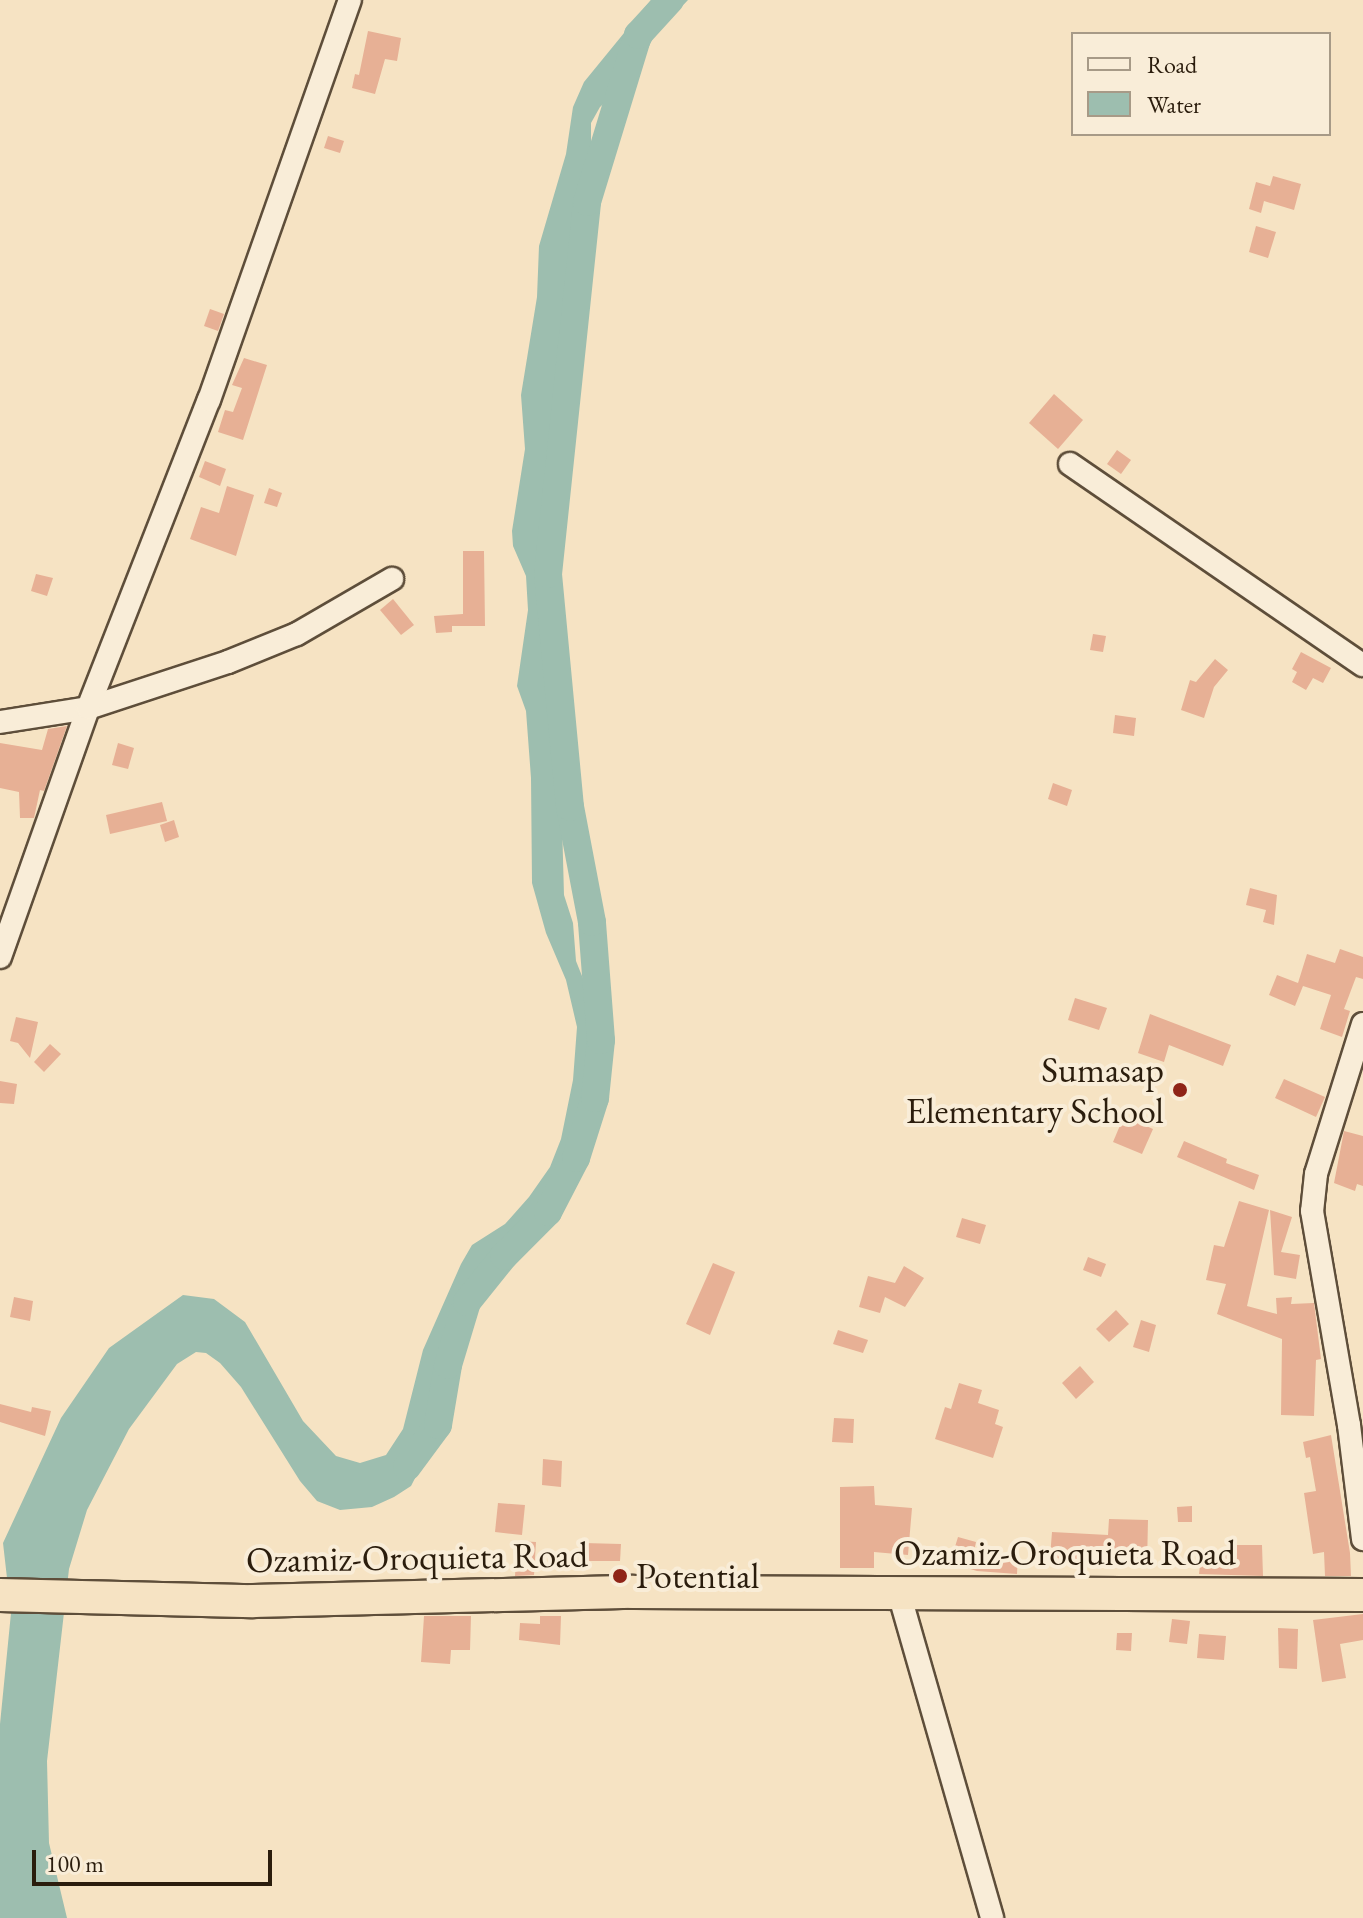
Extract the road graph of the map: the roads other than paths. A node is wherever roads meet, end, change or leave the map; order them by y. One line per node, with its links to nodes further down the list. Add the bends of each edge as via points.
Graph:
1 (350, 0): 5 (street, via 209,400)
2 (1070, 464): 4 (street)
3 (392, 579): 5 (street, via 297,634)
4 (1363, 665)
5 (88, 708): 6 (street); 7 (street)
6 (0, 722)
7 (0, 957)
8 (1363, 1024): 9 (street, via 1316,1174 1312,1211)
9 (1363, 1539)
10 (899, 1593): 11 (highway, Ozamiz-Oroquieta Road, via 633,1592 253,1601); 12 (highway, Ozamiz-Oroquieta Road); 13 (street)
11 (7, 1595)
12 (1363, 1595)
13 (992, 1918)

